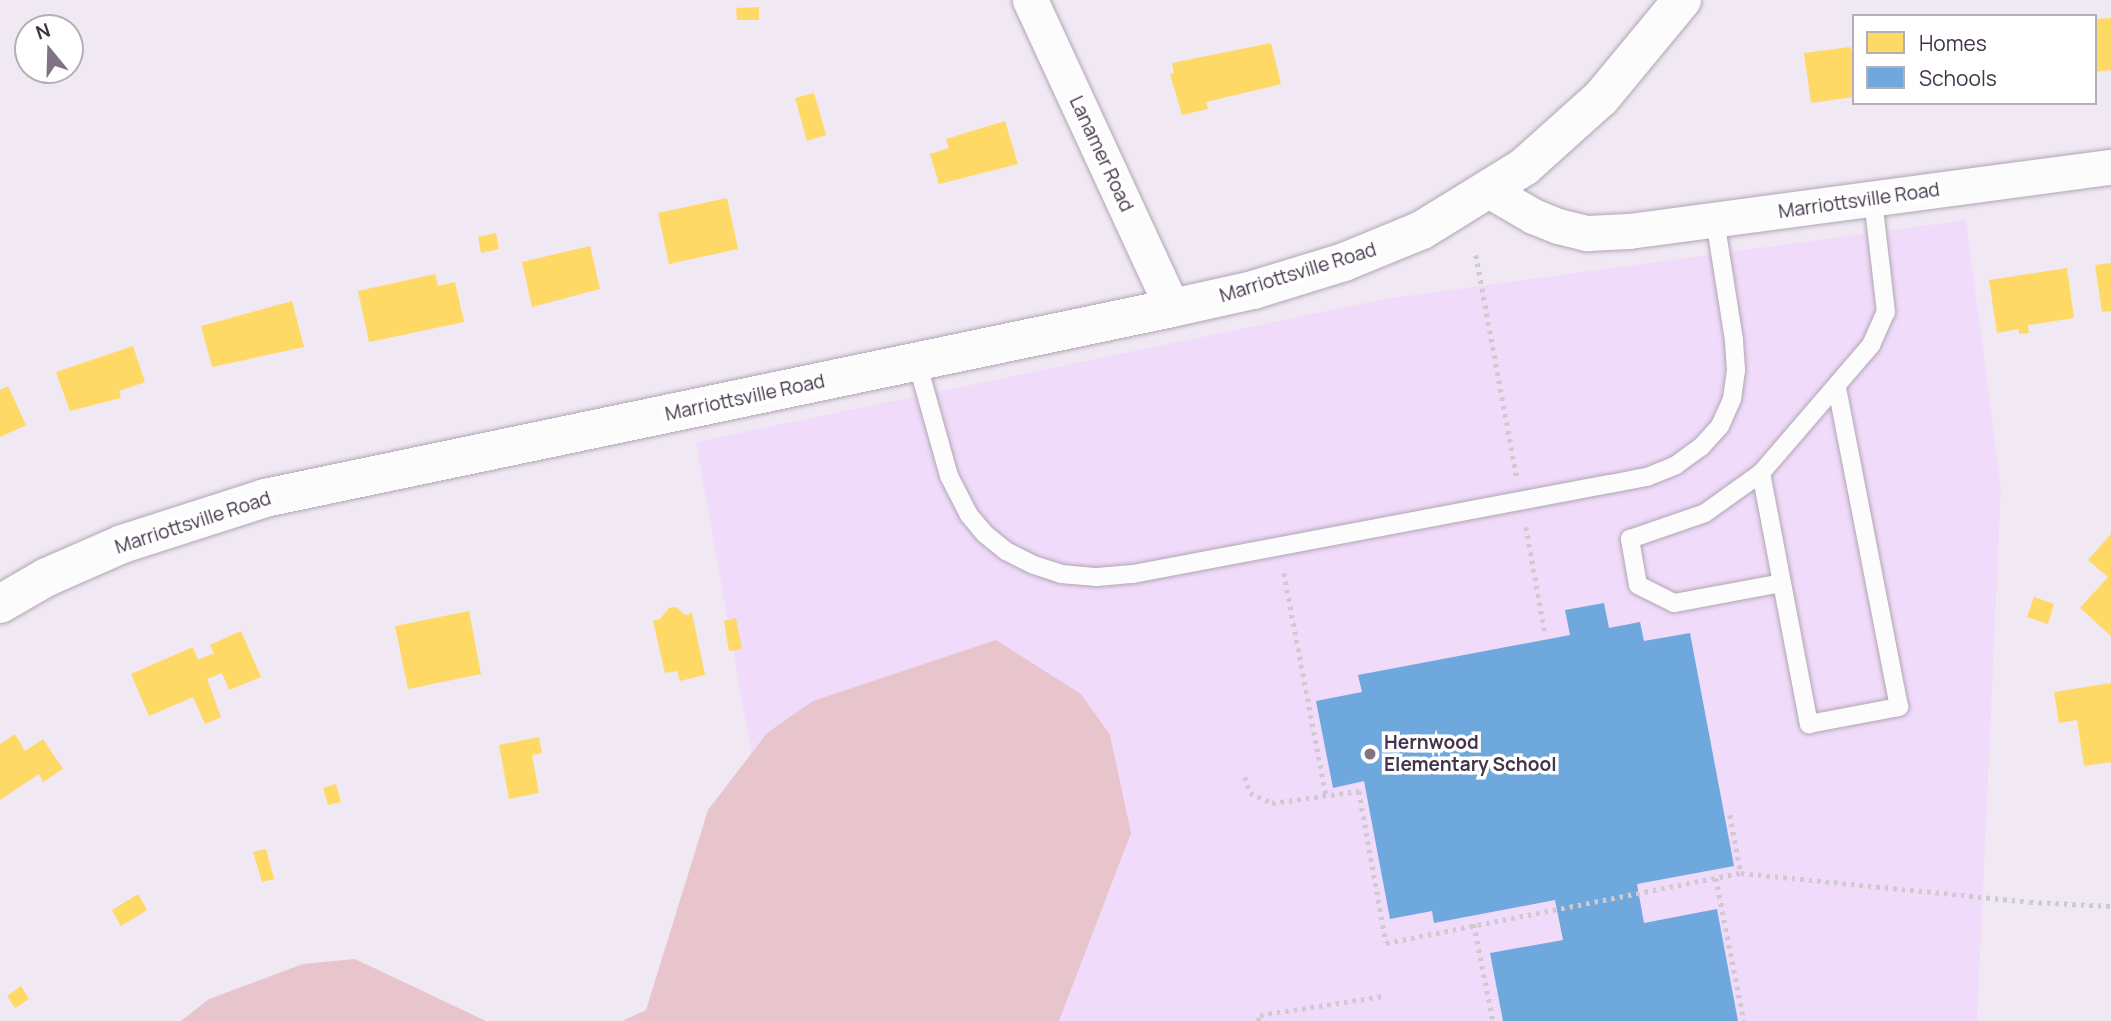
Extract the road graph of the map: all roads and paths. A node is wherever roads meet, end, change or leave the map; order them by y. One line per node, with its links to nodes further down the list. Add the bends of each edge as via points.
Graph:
1 (1030, 0): 8 (street, Lanamer Road)
2 (1682, 0): 4 (main road, Marriottsville Road, via 1601,98)
3 (2111, 167): 5 (street, Marriottsville Road)
4 (1490, 191): 6 (street, Marriottsville Road, via 1533,216 1587,233); 8 (main road, Marriottsville Road, via 1422,230 1344,262 1253,290)
5 (1873, 199): 6 (street, Marriottsville Road); 10 (lane, via 1886,312 1871,345)
6 (1715, 220): 9 (lane, via 1734,340 1732,399 1720,426 1676,465 1610,485 1133,574 1061,574 1006,551 985,534 948,476)
7 (1476, 255): 12 (path)
8 (1172, 308): 9 (main road, Marriottsville Road)
9 (917, 362): 16 (main road, Marriottsville Road, via 265,499 122,544)
10 (1837, 387): 11 (lane); 15 (lane, via 1899,707 1810,724)
11 (1761, 473): 15 (lane); 15 (lane, via 1705,513 1630,539 1637,584 1674,603)
12 (1517, 481)
13 (1526, 527): 17 (path)
14 (1284, 573): 19 (path)
15 (1782, 583)
16 (0, 604)
17 (1545, 634)
18 (1245, 776): 19 (path, via 1250,793 1272,803)
19 (1326, 795): 24 (path, via 1359,791 1385,943)
20 (1730, 815): 21 (path)
21 (1741, 873): 22 (path); 23 (path)
22 (1716, 878): 24 (path); 28 (path)
23 (2111, 906)
24 (1474, 924): 27 (path)
25 (1384, 996): 26 (path, via 1260,1015)
26 (1258, 1021)
27 (1493, 1021)
28 (1744, 1021)

